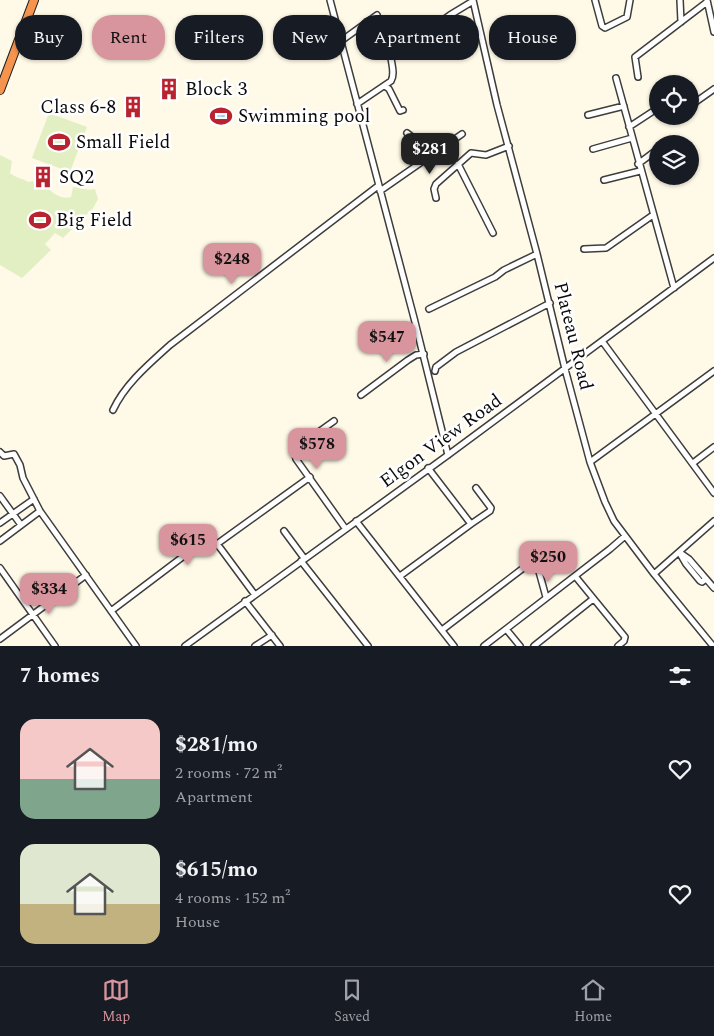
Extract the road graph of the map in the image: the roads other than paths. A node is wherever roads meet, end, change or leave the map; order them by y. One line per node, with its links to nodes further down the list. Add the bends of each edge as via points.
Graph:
1 (34, 0): 15 (highway)
2 (330, 0): 8 (street)
3 (595, 0): 4 (street, via 605,28 627,17)
4 (630, 0)
5 (680, 0): 10 (street)
6 (473, 1): 9 (street); 30 (street, Plateau Road)
7 (707, 1): 10 (street); 11 (street)
8 (334, 15)
9 (450, 15)
10 (681, 22): 14 (street, via 635,57)
11 (714, 32)
12 (345, 60): 21 (street)
13 (391, 60): 17 (street, via 393,77)
14 (638, 77)
15 (2, 78): 19 (highway)
16 (616, 78): 22 (street)
17 (384, 86): 21 (street); 23 (street)
18 (714, 89): 20 (street)
19 (0, 90)
20 (699, 100)
21 (357, 104): 38 (street)
22 (624, 106): 25 (street); 26 (street)
23 (403, 110)
24 (649, 114): 26 (street)
25 (588, 115)
26 (629, 127): 29 (street)
27 (407, 133): 32 (street)
28 (462, 134): 32 (street)
29 (632, 138): 31 (street); 35 (street)
30 (509, 146): 34 (street, via 486,155 473,152); 43 (street, Plateau Road)
31 (593, 149)
32 (434, 154): 38 (street)
33 (649, 156): 35 (street)
34 (458, 164): 39 (street, via 436,184); 41 (street)
35 (638, 164): 36 (street)
36 (640, 171): 37 (street); 40 (street)
37 (604, 180)
38 (379, 188): 49 (street); 54 (street, via 170,345 135,378)
39 (436, 198)
40 (653, 215): 42 (street, via 606,248); 45 (street)
41 (493, 233)
42 (584, 249)
43 (537, 254): 46 (street, Plateau Road); 47 (street)
44 (714, 258): 45 (street, Elgon View Road)
45 (674, 288): 48 (street, Elgon View Road)
46 (550, 303): 50 (street, Plateau Road); 51 (street, via 456,352)
47 (429, 309)
48 (602, 341): 50 (street, Elgon View Road); 55 (street)
49 (424, 354): 53 (street, via 408,360); 59 (street)
50 (565, 369): 59 (street, Elgon View Road); 60 (street, Plateau Road)
51 (435, 371)
52 (714, 371): 55 (street)
53 (361, 395)
54 (113, 410)
55 (656, 414): 60 (street); 61 (street)
56 (334, 420): 63 (street, via 296,449 296,459)
57 (714, 447): 61 (street)
58 (0, 452): 67 (street, via 4,456 16,456)
59 (448, 455): 62 (street, Elgon View Road)
60 (590, 462): 77 (street, Plateau Road, via 605,502)
61 (693, 463): 65 (street)
62 (428, 468): 70 (street, Elgon View Road); 73 (street)
63 (310, 477): 75 (street); 79 (street)
64 (476, 488): 73 (street, via 491,508)
65 (714, 493)
66 (0, 496): 69 (street)
67 (34, 499): 68 (street); 69 (street)
68 (40, 511): 74 (street); 84 (street)
69 (13, 514): 72 (street); 74 (street)
70 (356, 521): 75 (street, Elgon View Road); 85 (street)
71 (714, 521): 80 (street)
72 (0, 523)
73 (471, 524): 85 (street)
74 (21, 525): 78 (street)
75 (346, 528): 81 (street, Elgon View Road)
76 (284, 531): 81 (street)
77 (625, 536): 83 (street, Plateau Road); 86 (street)
78 (0, 541)
79 (218, 544): 88 (street); 92 (street, via 213,540 201,543)
80 (679, 552): 83 (street); 87 (street)
81 (303, 559): 88 (street, Elgon View Road); 104 (street)
82 (0, 568): 93 (street)
83 (654, 574): 98 (street, Plateau Road)
84 (86, 575): 92 (street); 93 (street)
85 (400, 576): 95 (street)
86 (575, 576): 89 (street); 90 (street)
87 (714, 588)
88 (255, 595): 91 (street, Elgon View Road)
89 (546, 597): 94 (street); 95 (street, via 538,568 531,564)
90 (593, 598): 108 (street); 109 (street, via 625,637)
91 (245, 601): 96 (street); 101 (street, Elgon View Road)
92 (111, 611): 100 (street)
93 (32, 615): 97 (street); 99 (street)
94 (506, 629): 106 (street); 107 (street)
95 (442, 630): 105 (street)
96 (272, 635): 102 (street); 103 (street)
97 (0, 639)
98 (711, 645)
99 (55, 646)
100 (136, 646)
101 (185, 646)
102 (255, 646)
103 (280, 646)
104 (368, 646)
105 (454, 646)
106 (484, 646)
107 (520, 646)
108 (534, 646)
109 (618, 646)

